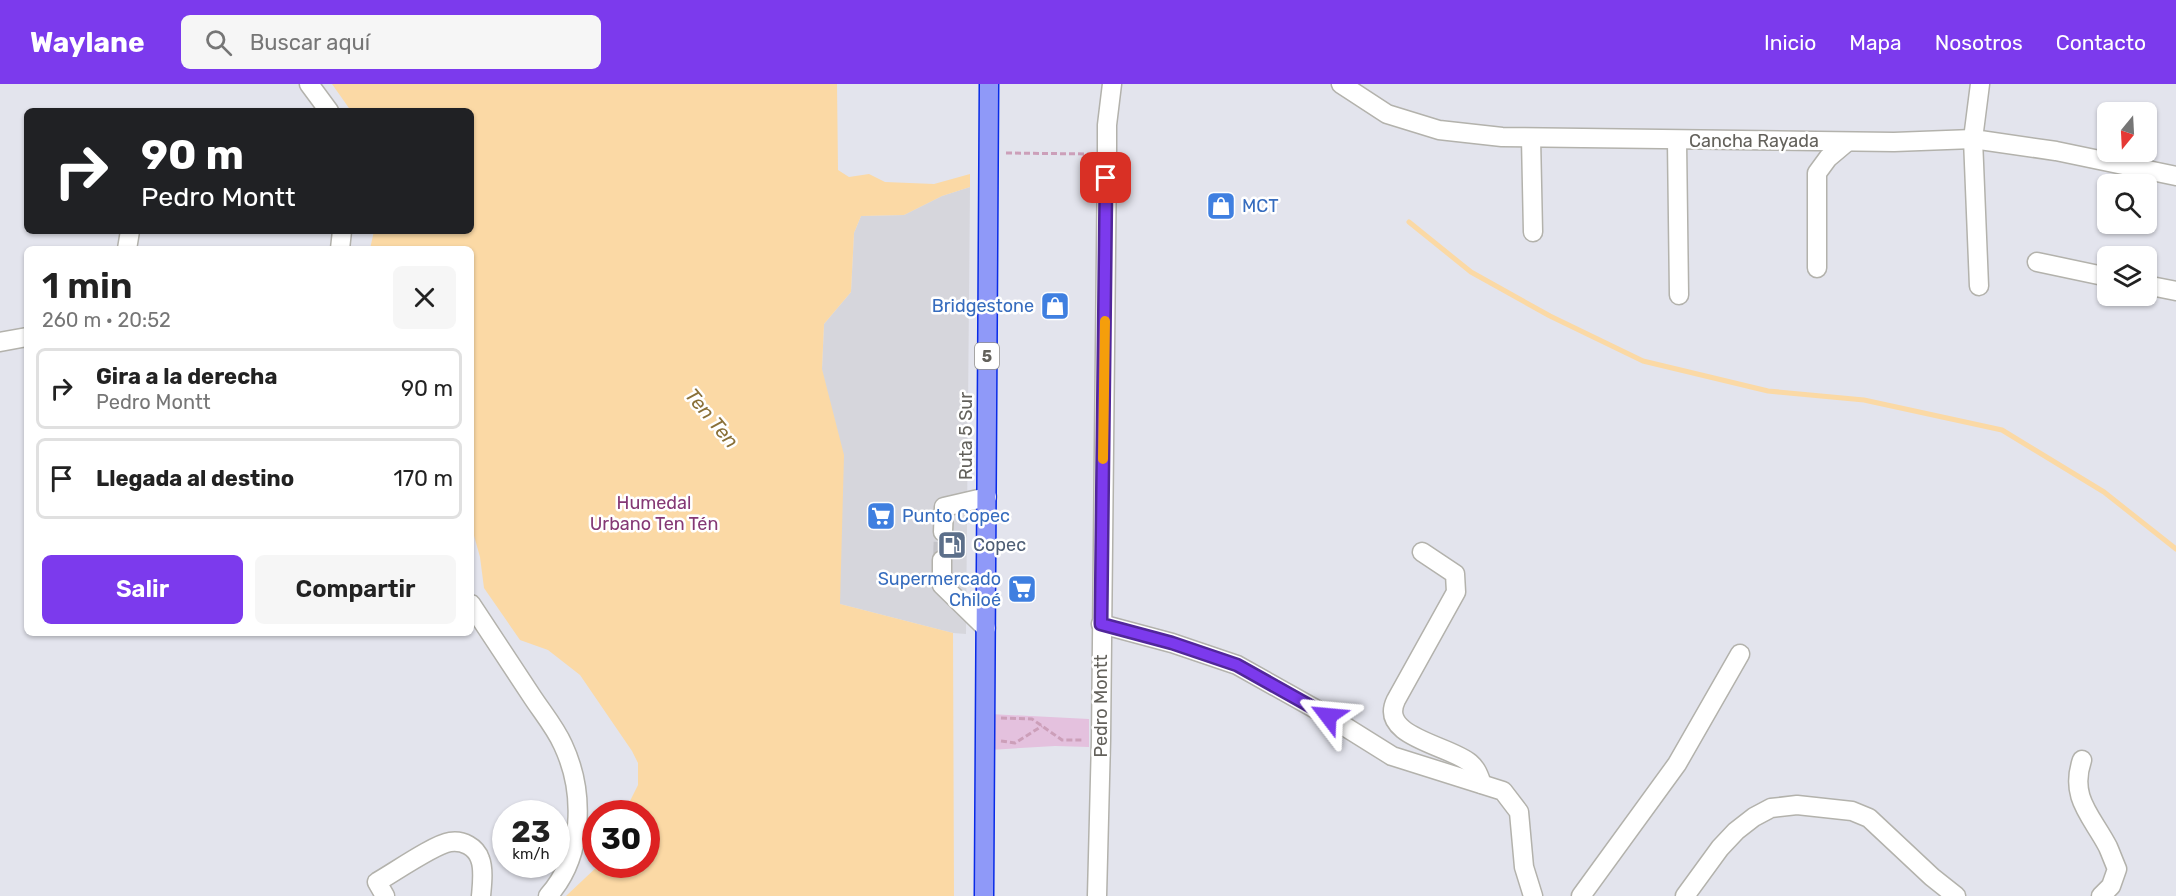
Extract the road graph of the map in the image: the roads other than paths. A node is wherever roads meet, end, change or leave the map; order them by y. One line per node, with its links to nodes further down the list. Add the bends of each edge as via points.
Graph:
1 (309, 84): 6 (street)
2 (989, 84): 22 (highway, Ruta 5 Sur / 5)
3 (1112, 84): 27 (street, Pedro Montt, via 1107,124)
4 (1341, 84): 7 (street, Cancha Rayada, via 1387,114 1439,130)
5 (1980, 84): 8 (street)
6 (327, 108)
7 (1532, 138): 9 (street, Cancha Rayada); 12 (street)
8 (1974, 139): 10 (street, Cancha Rayada); 11 (street, Cancha Rayada); 16 (street)
9 (1677, 141): 10 (street, Cancha Rayada); 19 (street)
10 (1847, 142): 14 (street, via 1817,173)
11 (2176, 176)
12 (1533, 232)
13 (2037, 262): 15 (street)
14 (1816, 268)
15 (2097, 275)
16 (1979, 286)
17 (2157, 287): 18 (street)
18 (2176, 291)
19 (1679, 295)
20 (24, 338): 21 (street)
21 (0, 342)
22 (987, 497): 23 (street, via 944,507); 28 (highway, Ruta 5 Sur / 5)
23 (943, 532)
24 (1422, 552): 31 (street, via 1455,574 1456,592 1394,705 1393,716 1403,731 1470,764)
25 (942, 560): 28 (street, via 942,585)
26 (474, 609): 35 (street, via 554,729 572,771 577,799 576,834 566,869)
27 (1101, 624): 31 (street, via 1237,665 1392,756); 37 (street, Pedro Montt)
28 (986, 628): 36 (highway, Ruta 5 Sur / 5)
29 (1740, 654): 38 (street, via 1677,764)
30 (2082, 760): 41 (street, via 2077,778 2080,798 2116,869 2111,886)
31 (1482, 784): 33 (street, via 1503,791 1519,812)
32 (381, 889): 34 (street, via 442,844 456,841 479,855)
33 (1531, 895)
34 (481, 896)
35 (549, 896)
36 (984, 896)
37 (1097, 896)
38 (1581, 896)
39 (1685, 896): 40 (street, via 1736,831 1771,808 1797,805 1852,811 1869,818)
40 (1956, 896)
41 (2102, 896)

